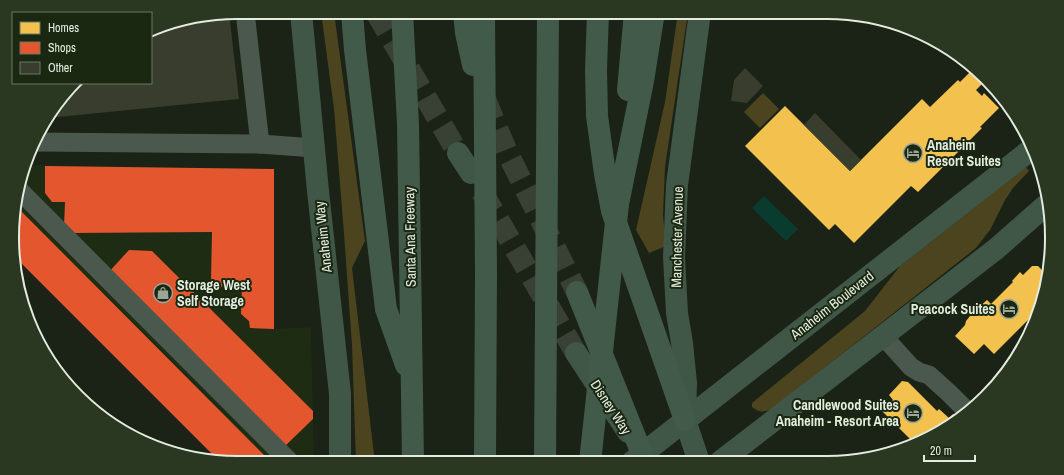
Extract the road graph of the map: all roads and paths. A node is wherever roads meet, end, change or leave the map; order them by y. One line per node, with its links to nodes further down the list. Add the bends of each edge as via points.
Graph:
1 (245, 19): 14 (lane)
2 (302, 19): 15 (main road, Anaheim Way)
3 (353, 19): 25 (highway, via 386,309)
4 (402, 19): 25 (highway, Santa Ana Freeway, via 408,124)
5 (465, 19): 12 (highway)
6 (484, 19): 31 (highway)
7 (548, 19): 32 (highway)
8 (598, 19): 27 (highway, via 597,116 612,211)
9 (634, 19): 20 (highway)
10 (653, 19): 20 (highway)
11 (699, 19): 27 (main road, Manchester Avenue, via 677,185 674,257 677,313 686,383)
12 (473, 65)
13 (42, 142): 14 (lane)
14 (260, 144): 15 (lane)
15 (315, 148): 29 (main road, Anaheim Way, via 340,394)
16 (1027, 152): 27 (main road, Anaheim Boulevard)
17 (458, 153): 18 (main road)
18 (471, 174)
19 (23, 194): 28 (lane)
20 (618, 204): 33 (highway, bridge)
21 (1043, 208): 23 (main road, via 996,249)
22 (577, 292): 35 (highway)
23 (883, 336): 26 (lane, via 911,367 929,375); 38 (main road)
24 (576, 353): 34 (main road, Disney Way)
25 (412, 383): 30 (highway, Santa Ana Freeway)
26 (964, 408)
27 (685, 420): 36 (main road, Anaheim Boulevard); 37 (main road, Manchester Avenue)
28 (284, 456)
29 (340, 456)
30 (413, 456)
31 (485, 456)
32 (545, 456)
33 (591, 456)
34 (638, 456)
35 (639, 456)
36 (643, 456)
37 (697, 456)
38 (728, 456)

